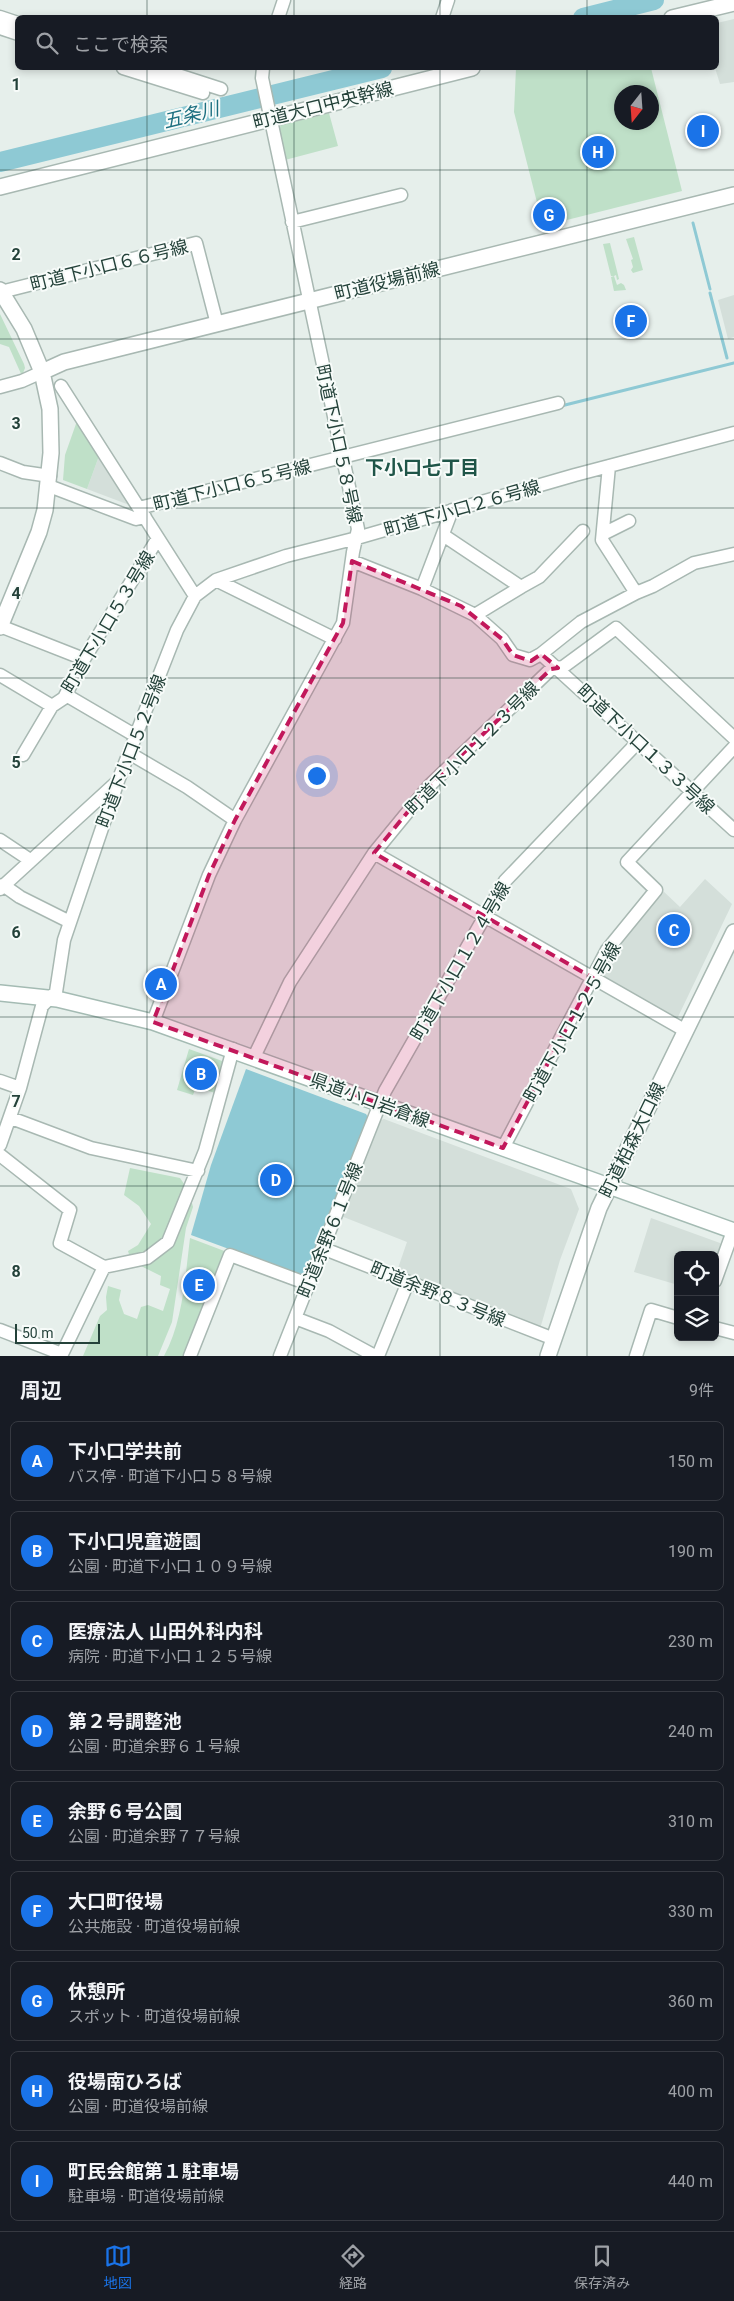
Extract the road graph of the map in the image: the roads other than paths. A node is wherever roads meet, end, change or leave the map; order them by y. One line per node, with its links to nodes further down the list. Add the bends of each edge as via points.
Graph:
1 (284, 0): 4 (street)
2 (448, 0): 5 (street)
3 (734, 3): 6 (street)
4 (279, 15)
5 (443, 15)
6 (684, 15)
7 (0, 17): 8 (street)
8 (15, 22)
9 (0, 28): 10 (street)
10 (15, 33)
11 (129, 70): 16 (street)
12 (162, 70): 15 (street)
13 (463, 70): 17 (street, 町道大口中央幹線)
14 (263, 74): 17 (street, 町道下小口５８号線)
15 (221, 89)
16 (203, 93)
17 (270, 114): 18 (street, 町道大口中央幹線); 21 (street, 町道下小口５８号線)
18 (0, 187)
19 (401, 195): 21 (street)
20 (734, 195): 23 (street, 町道役場前線)
21 (292, 222): 23 (street, 町道下小口５８号線)
22 (1, 291): 24 (street, 町道下小口６６号線, via 196,243); 25 (street, via 24,329)
23 (309, 301): 24 (street, 町道役場前線); 30 (street, 町道下小口５８号線)
24 (217, 324): 25 (street, 町道役場前線, via 64,362)
25 (42, 372): 27 (street); 33 (street, via 51,426)
26 (61, 386): 35 (street)
27 (0, 387)
28 (558, 403): 30 (street, 町道下小口６５号線)
29 (734, 433): 32 (street, 町道下小口２６号線)
30 (343, 457): 35 (street, 町道下小口６５号線); 41 (street, 町道下小口５８号線, via 358,529)
31 (0, 463): 33 (street)
32 (608, 466): 34 (street, 町道下小口２６号線); 38 (street)
33 (50, 481): 35 (street, via 136,519); 50 (street, via 39,532)
34 (452, 510): 39 (street); 41 (street, 町道下小口２６号線)
35 (142, 512): 40 (street)
36 (629, 521): 38 (street)
37 (583, 530): 45 (street, via 539,578)
38 (603, 534): 47 (street, via 602,540)
39 (443, 535): 45 (street); 46 (street)
40 (158, 538): 48 (street); 53 (street, 町道下小口５３号線)
41 (356, 538): 43 (street, 町道下小口５８号線); 44 (street, 町道下小口２６号線, via 286,556)
42 (734, 554): 47 (street, via 694,563)
43 (352, 561): 46 (street); 51 (street, 町道下小口５８号線, via 346,611)
44 (216, 580): 48 (street, 町道下小口２６号線); 51 (street)
45 (521, 587): 49 (street)
46 (422, 588): 49 (street)
47 (636, 593): 52 (street, via 582,622)
48 (195, 596): 58 (street, 町道下小口５２号線, via 177,630)
49 (475, 614): 52 (street, via 502,639 513,655 530,660)
50 (0, 626): 53 (street)
51 (335, 639): 66 (street, 町道下小口５８号線)
52 (540, 654): 54 (street, 町道下小口１３３号線)
53 (84, 659): 56 (street, 町道下小口５３号線)
54 (558, 668): 59 (street, 町道下小口１２３号線, via 616,628); 60 (street, 町道下小口１３３号線); 69 (street, 町道下小口１２３号線, via 551,669 429,786)
55 (0, 675): 57 (street)
56 (66, 695): 57 (street, 町道下小口５３号線); 58 (street)
57 (52, 706): 63 (street, 町道下小口５３号線)
58 (136, 736): 62 (street, 町道下小口５２号線)
59 (734, 738)
60 (638, 742): 65 (street, 町道下小口１３３号線); 72 (street, 町道下小口１２４号線, via 505,881)
61 (734, 747): 65 (street, 町道下小口１２５号線)
62 (129, 753): 64 (street, 町道下小口５２号線); 66 (street, via 188,787)
63 (24, 755)
64 (118, 781): 70 (street); 73 (street, 町道下小口５２号線)
65 (693, 792): 67 (street, 町道下小口１３３号線); 75 (street, 町道下小口１２５号線, via 628,862 656,890 607,950)
66 (234, 820): 78 (street, 町道下小口５８号線, via 209,875)
67 (734, 830)
68 (0, 840): 70 (street)
69 (374, 854): 72 (street); 81 (street, 町道下小口１２３号線, via 290,982)
70 (30, 860): 71 (street)
71 (2, 887): 73 (street)
72 (484, 917): 75 (street); 84 (street, 町道下小口１２４号線)
73 (70, 922): 77 (street, 町道下小口５２号線, via 61,953 56,992)
74 (734, 932): 79 (street, 町道柏森大口線)
75 (593, 978): 79 (street); 87 (street, 町道下小口１２５号線)
76 (0, 993): 77 (street, 県道小口岩倉線)
77 (50, 998): 78 (street, 県道小口岩倉線); 83 (street, 町道下小口５２号線, via 42,1006)
78 (153, 1022): 80 (street, 県道小口岩倉線)
79 (686, 1031): 90 (street, 町道柏森大口線)
80 (233, 1050): 81 (street, 県道小口岩倉線); 89 (street)
81 (254, 1058): 84 (street, 県道小口岩倉線)
82 (0, 1081): 83 (street)
83 (20, 1088): 85 (street, 町道下小口５２号線)
84 (380, 1103): 87 (street, 県道小口岩倉線); 92 (street, 町道余野６１号線)
85 (11, 1118): 86 (street, 町道下小口５２号線); 89 (street, via 91,1148)
86 (0, 1145)
87 (504, 1148): 90 (street, 県道小口岩倉線)
88 (0, 1155): 93 (street, via 70,1210 60,1243)
89 (198, 1171): 93 (street, via 168,1242 147,1258)
90 (609, 1187): 91 (street, 県道小口岩倉線); 102 (street, 町道柏森大口線)
91 (733, 1231): 94 (street)
92 (322, 1248): 95 (street, 町道余野８３号線); 96 (street, 町道余野６１号線)
93 (104, 1267): 103 (street)
94 (719, 1270)
95 (408, 1282): 102 (street, 町道余野８３号線); 106 (street)
96 (308, 1284): 98 (street, 町道余野６１号線); 104 (street, via 230,1255)
97 (674, 1317): 108 (street, via 650,1310)
98 (295, 1318): 105 (street, 町道余野６１号線); 106 (street, via 329,1331)
99 (719, 1329): 101 (street)
100 (0, 1330): 103 (street)
101 (734, 1333)
102 (554, 1339): 107 (street, 町道柏森大口線)
103 (61, 1355)
104 (190, 1356)
105 (280, 1356)
106 (376, 1356)
107 (548, 1356)
108 (636, 1356)

